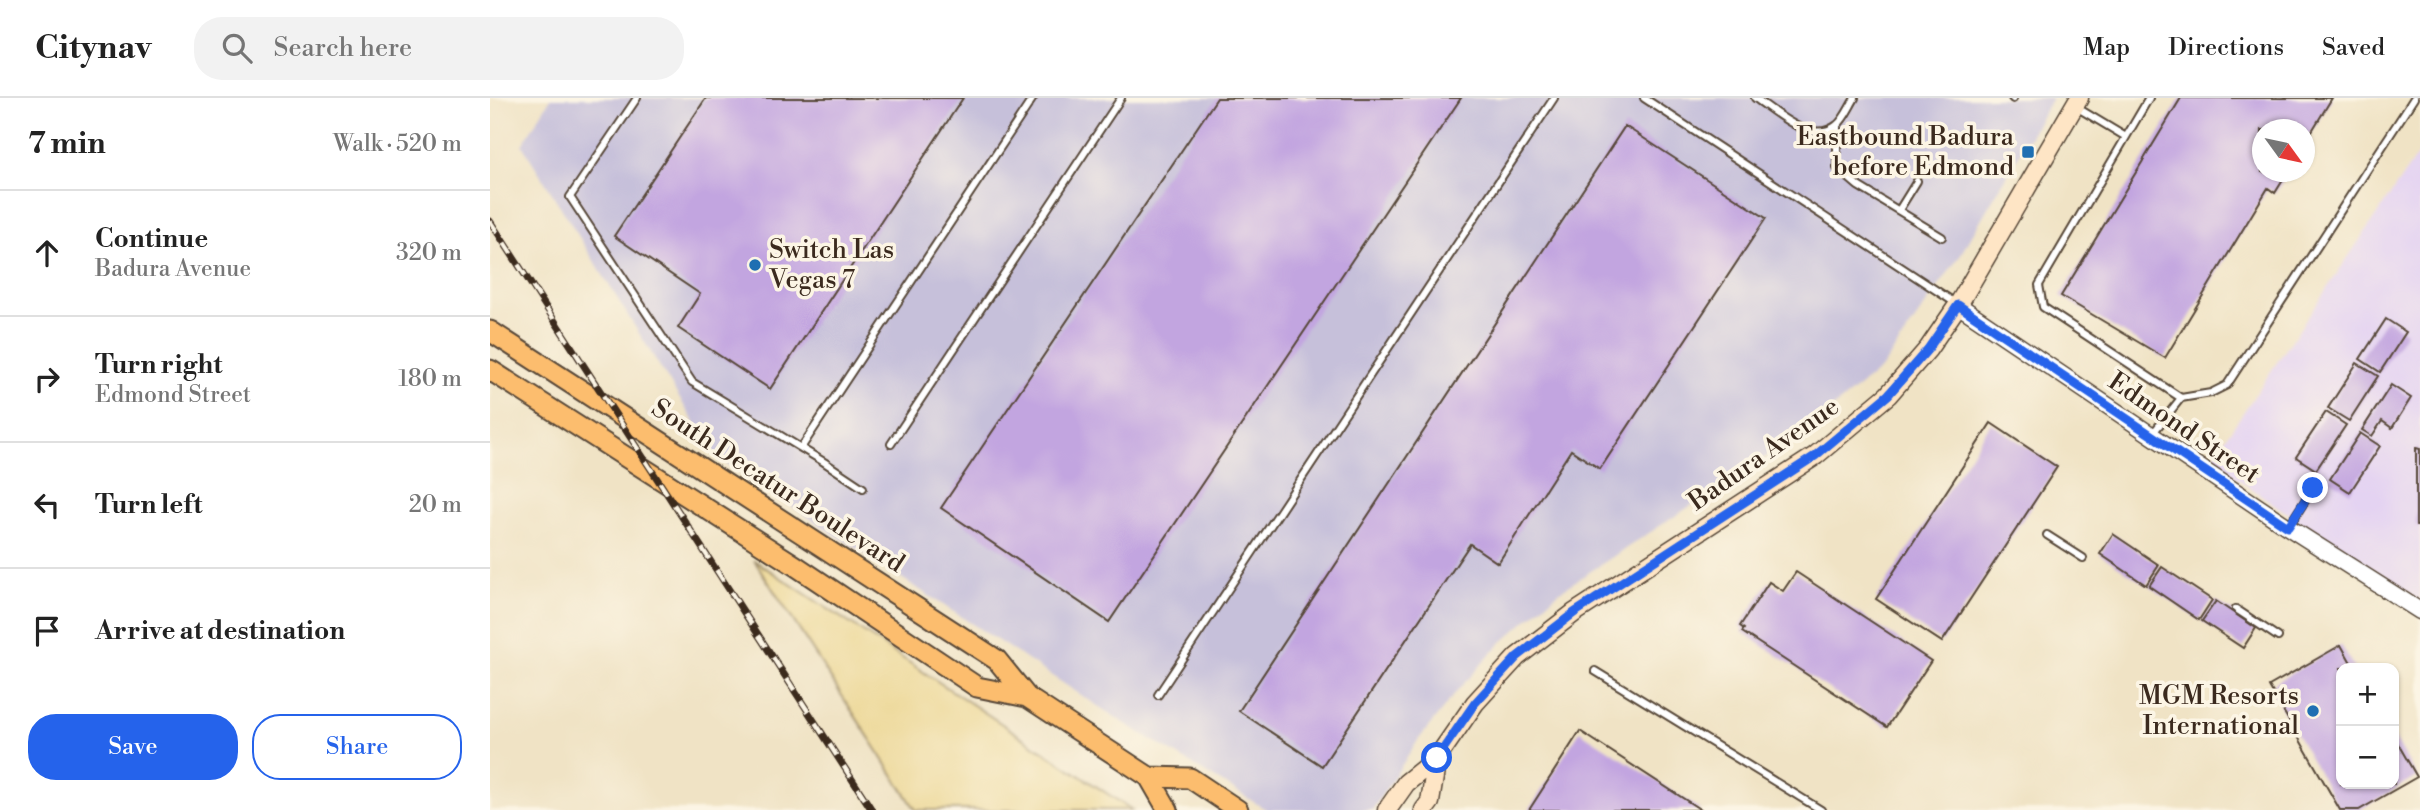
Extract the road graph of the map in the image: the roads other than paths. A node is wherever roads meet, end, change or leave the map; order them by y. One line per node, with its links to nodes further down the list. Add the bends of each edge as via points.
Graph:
1 (637, 98): 22 (lane, via 570,197 692,382)
2 (1033, 98): 22 (lane)
3 (1121, 98): 21 (lane)
4 (1554, 98): 32 (lane)
5 (1644, 98): 16 (lane)
6 (1755, 98): 11 (lane, via 1806,132)
7 (1855, 98): 11 (lane)
8 (2149, 98): 12 (lane)
9 (2414, 98): 19 (lane, via 2227,385)
10 (2076, 102): 12 (lane); 16 (main road, Badura Avenue)
11 (1837, 125): 14 (lane, via 1837,168)
12 (2126, 137): 19 (lane, via 2039,285 2043,307)
13 (1917, 181): 14 (lane)
14 (1899, 210): 15 (lane)
15 (1942, 237)
16 (1958, 305): 20 (street, Edmond Street); 34 (main road, Badura Avenue, via 1888,395 1815,456 1574,613 1517,657 1475,703)
17 (490, 331): 33 (main road, South Decatur Boulevard, via 997,660)
18 (490, 370): 33 (main road, South Decatur Boulevard, via 977,687)
19 (2182, 398): 20 (lane)
20 (2151, 435): 25 (street, Edmond Street)
21 (891, 444)
22 (801, 448): 23 (lane)
23 (863, 488)
24 (2313, 488): 25 (lane)
25 (2288, 527): 29 (street, Edmond Street)
26 (2047, 535): 27 (lane)
27 (2084, 558)
28 (2236, 610): 30 (lane)
29 (2420, 611)
30 (2278, 637)
31 (1595, 671): 40 (lane)
32 (1158, 695)
33 (1027, 697): 35 (main road, South Decatur Boulevard)
34 (1437, 758): 38 (main road, Badura Avenue, via 1406,783); 39 (main road, Badura Avenue, via 1430,802)
35 (1149, 777): 36 (main road, South Decatur Boulevard); 37 (main road, via 1190,778)
36 (1168, 810)
37 (1238, 810)
38 (1387, 810)
39 (1424, 810)
40 (1821, 810)

